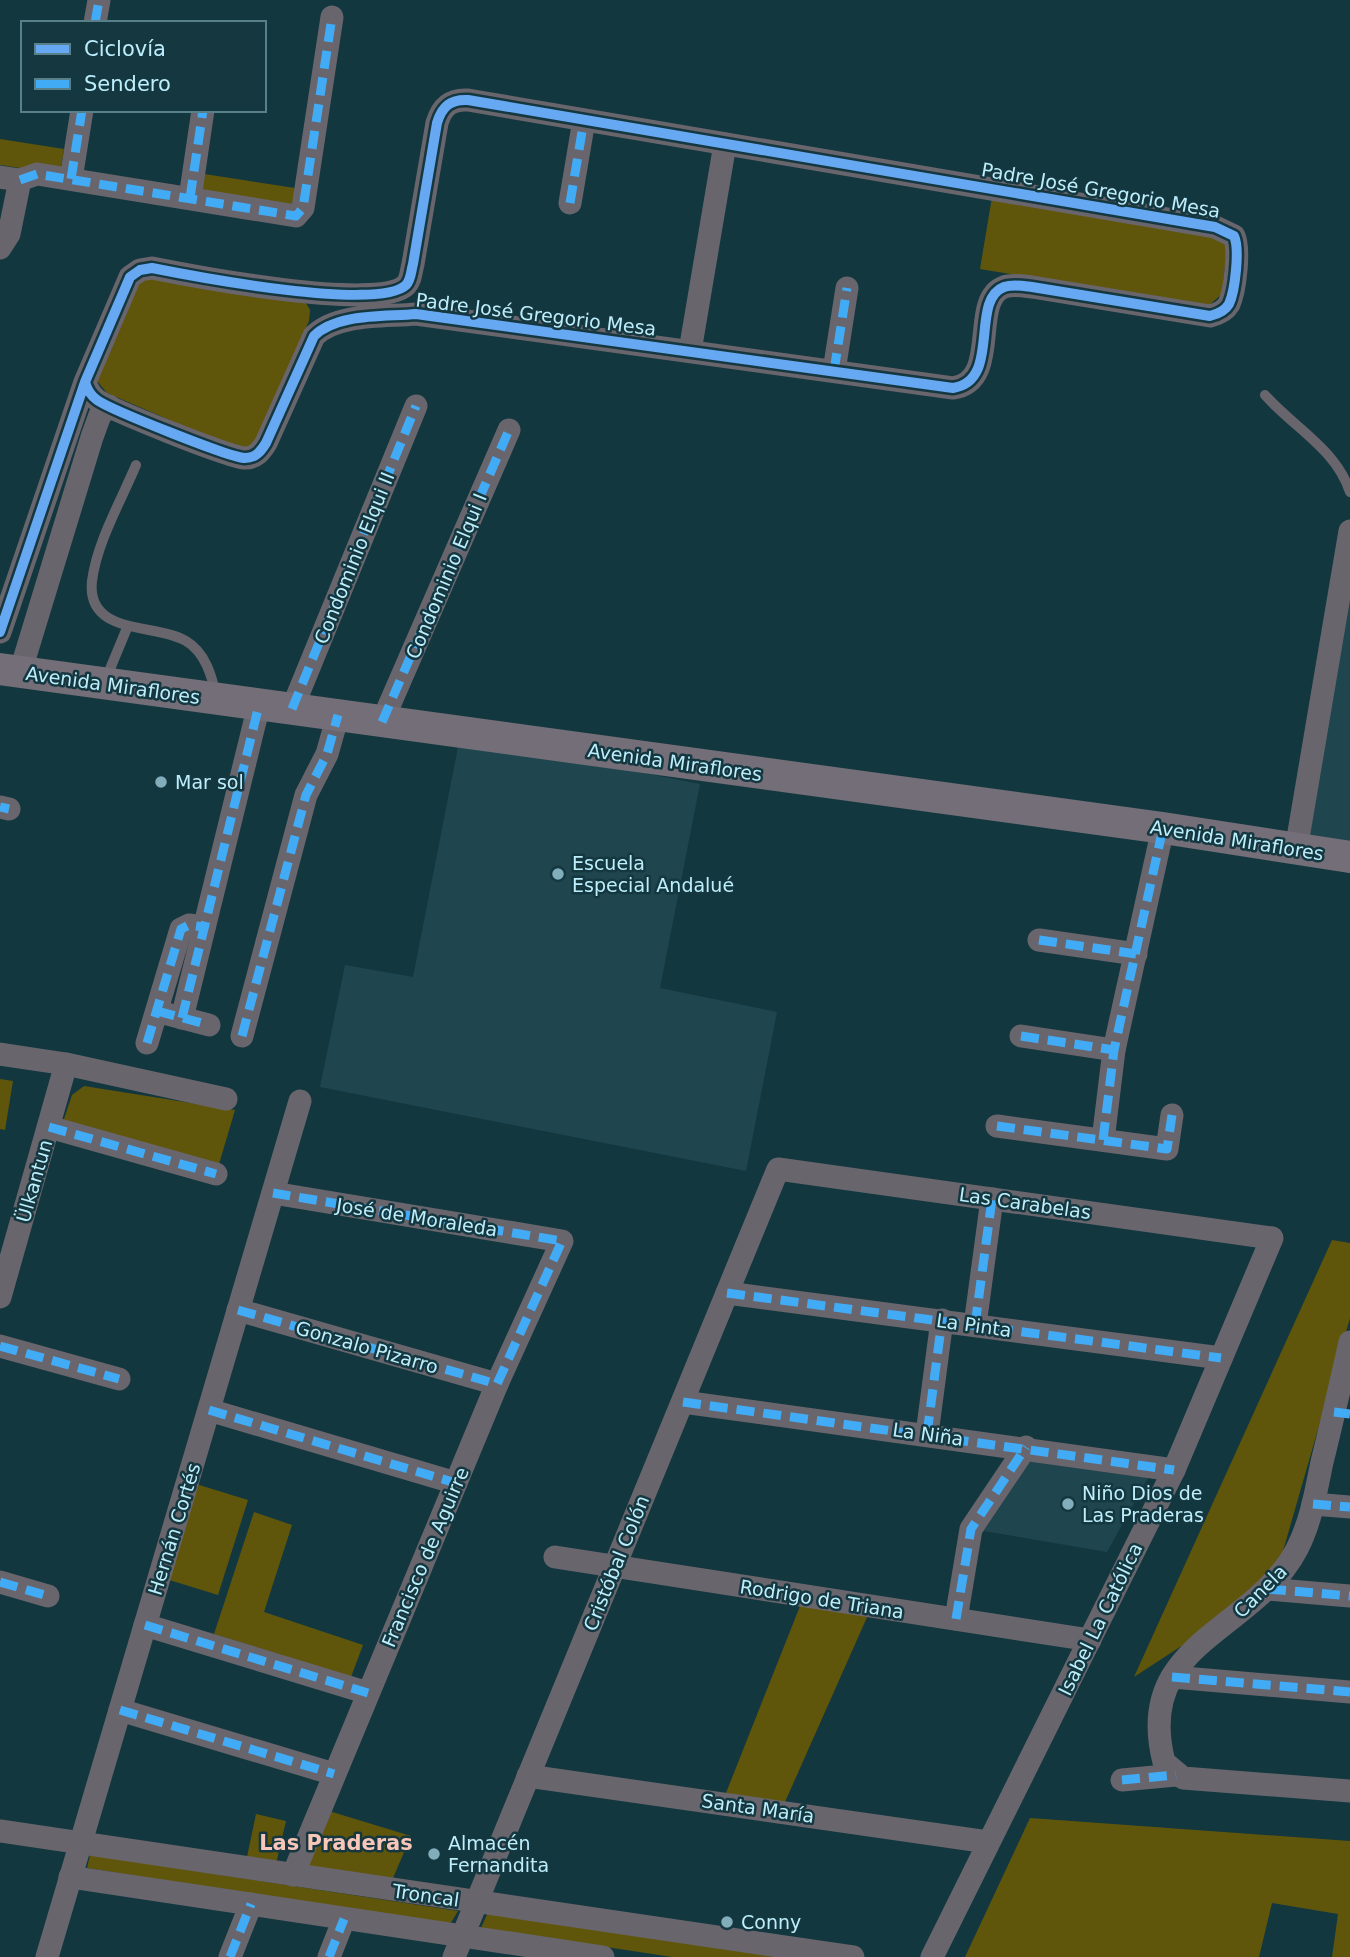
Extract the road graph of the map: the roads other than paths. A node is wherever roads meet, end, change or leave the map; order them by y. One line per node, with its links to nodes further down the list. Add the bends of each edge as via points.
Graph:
1 (99, 0): 3 (street)
2 (332, 17): 10 (street, via 303,208 296,216)
3 (95, 21)
4 (82, 112): 9 (street)
5 (203, 112): 10 (street)
6 (584, 120): 7 (street, Padre José Gregorio Mesa); 11 (street); 13 (street, Padre José Gregorio Mesa, via 468,100 447,104 435,129 409,281)
7 (725, 144): 18 (street); 19 (street, Padre José Gregorio Mesa, via 1215,227 1236,241 1230,300 1215,315 1010,286 998,290 991,300 978,368 962,387)
8 (10, 178): 9 (street, via 37,174); 12 (street, via 9,234)
9 (71, 179): 10 (street)
10 (190, 198)
11 (570, 203)
12 (0, 248)
13 (401, 288): 15 (street, Padre José Gregorio Mesa, via 362,294); 16 (street, Padre José Gregorio Mesa)
14 (847, 288): 19 (street)
15 (310, 293): 17 (street, via 316,309); 20 (street, Padre José Gregorio Mesa, via 152,268 140,270 124,287)
16 (416, 314): 17 (street, Padre José Gregorio Mesa, via 332,324); 18 (street, Padre José Gregorio Mesa)
17 (314, 336): 22 (street, via 266,443 250,457 222,453)
18 (690, 351): 19 (street, Padre José Gregorio Mesa)
19 (834, 371)
20 (85, 382): 22 (street, via 95,399); 29 (street, Padre José Gregorio Mesa)
21 (1265, 395): 26 (lane, via 1321,446)
22 (109, 406): 30 (street, via 100,415)
23 (416, 406): 34 (street, Condominio Elqui II)
24 (509, 430): 36 (street, Condominio Elqui I)
25 (136, 465): 28 (lane, via 95,565 92,584 100,609)
26 (1350, 492)
27 (1350, 531): 38 (street)
28 (127, 628): 31 (lane); 32 (lane, via 187,641 211,674)
29 (0, 632)
30 (10, 671): 31 (main road, Avenida Miraflores)
31 (104, 684): 32 (main road, Avenida Miraflores)
32 (217, 699): 33 (main road, Avenida Miraflores)
33 (259, 705): 34 (main road, Avenida Miraflores); 40 (street)
34 (292, 709): 35 (main road, Avenida Miraflores)
35 (338, 715): 36 (main road, Avenida Miraflores); 46 (street, via 327,754 306,795)
36 (382, 722): 37 (main road, Avenida Miraflores)
37 (1163, 828): 38 (main road, Avenida Miraflores); 42 (street)
38 (1296, 850): 39 (main road, Avenida Miraflores)
39 (1350, 857)
40 (204, 928): 43 (street, via 189,925 181,929); 44 (street)
41 (1039, 940): 42 (street)
42 (1136, 954): 49 (street)
43 (157, 1011): 44 (street); 48 (street)
44 (182, 1018): 45 (street)
45 (209, 1025)
46 (242, 1036)
47 (1021, 1037): 49 (street)
48 (147, 1043)
49 (1114, 1050): 57 (street)
50 (0, 1054): 51 (street)
51 (66, 1064): 52 (street); 56 (street, Ülkantun)
52 (226, 1099)
53 (300, 1101): 60 (street, Hernán Cortés)
54 (1172, 1115): 57 (street, via 1167,1149)
55 (997, 1126): 57 (street)
56 (49, 1128): 59 (street); 65 (street, Ülkantun)
57 (1103, 1140)
58 (778, 1169): 61 (street, Las Carabelas); 64 (street, Cristóbal Colón)
59 (216, 1174)
60 (273, 1193): 63 (street, José de Moraleda); 66 (street, Hernán Cortés)
61 (992, 1199): 62 (street, Las Carabelas); 68 (street)
62 (1272, 1238): 71 (street, Isabel La Católica)
63 (562, 1241): 73 (street, Francisco de Aguirre)
64 (727, 1293): 67 (street, La Pinta); 74 (street, Cristóbal Colón)
65 (0, 1297)
66 (238, 1310): 73 (street, Gonzalo Pizarro); 75 (street, Hernán Cortés)
67 (942, 1320): 68 (street, La Pinta); 77 (street)
68 (975, 1325): 71 (street, La Pinta)
69 (1350, 1342): 76 (street, Canela)
70 (0, 1346): 72 (street)
71 (1221, 1358): 79 (street, Isabel La Católica)
72 (119, 1379)
73 (496, 1384): 80 (street, Francisco de Aguirre)
74 (683, 1402): 77 (street, La Niña); 84 (street, Cristóbal Colón)
75 (209, 1410): 80 (street); 90 (street, Hernán Cortés)
76 (1342, 1413): 81 (street, Canela)
77 (927, 1434): 78 (street, La Niña)
78 (1026, 1447): 79 (street, La Niña); 89 (street, via 971,1529)
79 (1174, 1470): 91 (street, Isabel La Católica)
80 (456, 1483): 94 (street, Francisco de Aguirre)
81 (1312, 1504): 82 (street); 86 (street, Canela, via 1295,1552)
82 (1350, 1507)
83 (555, 1557): 84 (street, Rodrigo de Triana)
84 (615, 1567): 89 (street, Rodrigo de Triana); 98 (street, Cristóbal Colón)
85 (0, 1581): 87 (street)
86 (1268, 1589): 88 (street); 92 (street, Canela, via 1195,1647)
87 (48, 1596)
88 (1350, 1596)
89 (956, 1619): 91 (street, Rodrigo de Triana)
90 (145, 1625): 94 (street); 95 (street, Hernán Cortés)
91 (1090, 1640): 103 (street, Isabel La Católica)
92 (1172, 1676): 93 (street); 97 (street, Canela, via 1161,1709 1160,1739 1164,1762)
93 (1350, 1692)
94 (368, 1693): 96 (street, Francisco de Aguirre)
95 (120, 1710): 96 (street); 102 (street, Hernán Cortés)
96 (334, 1774): 104 (street, Francisco de Aguirre)
97 (1176, 1775): 99 (street); 100 (street, via 1192,1780)
98 (528, 1776): 103 (street, Santa María); 106 (street, Cristóbal Colón)
99 (1122, 1780)
100 (1350, 1791)
101 (0, 1831): 102 (street, Troncal)
102 (80, 1842): 104 (street, Troncal); 105 (street, Hernán Cortés)
103 (988, 1842): 115 (street, Isabel La Católica)
104 (293, 1875): 106 (street, Troncal)
105 (70, 1877): 107 (street, Troncal); 110 (street, Hernán Cortés)
106 (476, 1902): 109 (street, Cristóbal Colón); 114 (street, Troncal)
107 (251, 1905): 108 (street, Troncal); 111 (street)
108 (344, 1919): 109 (street, Troncal); 112 (street)
109 (458, 1947): 113 (street, Troncal)
110 (47, 1957)
111 (230, 1957)
112 (329, 1957)
113 (603, 1957)
114 (853, 1957)
115 (932, 1957)

